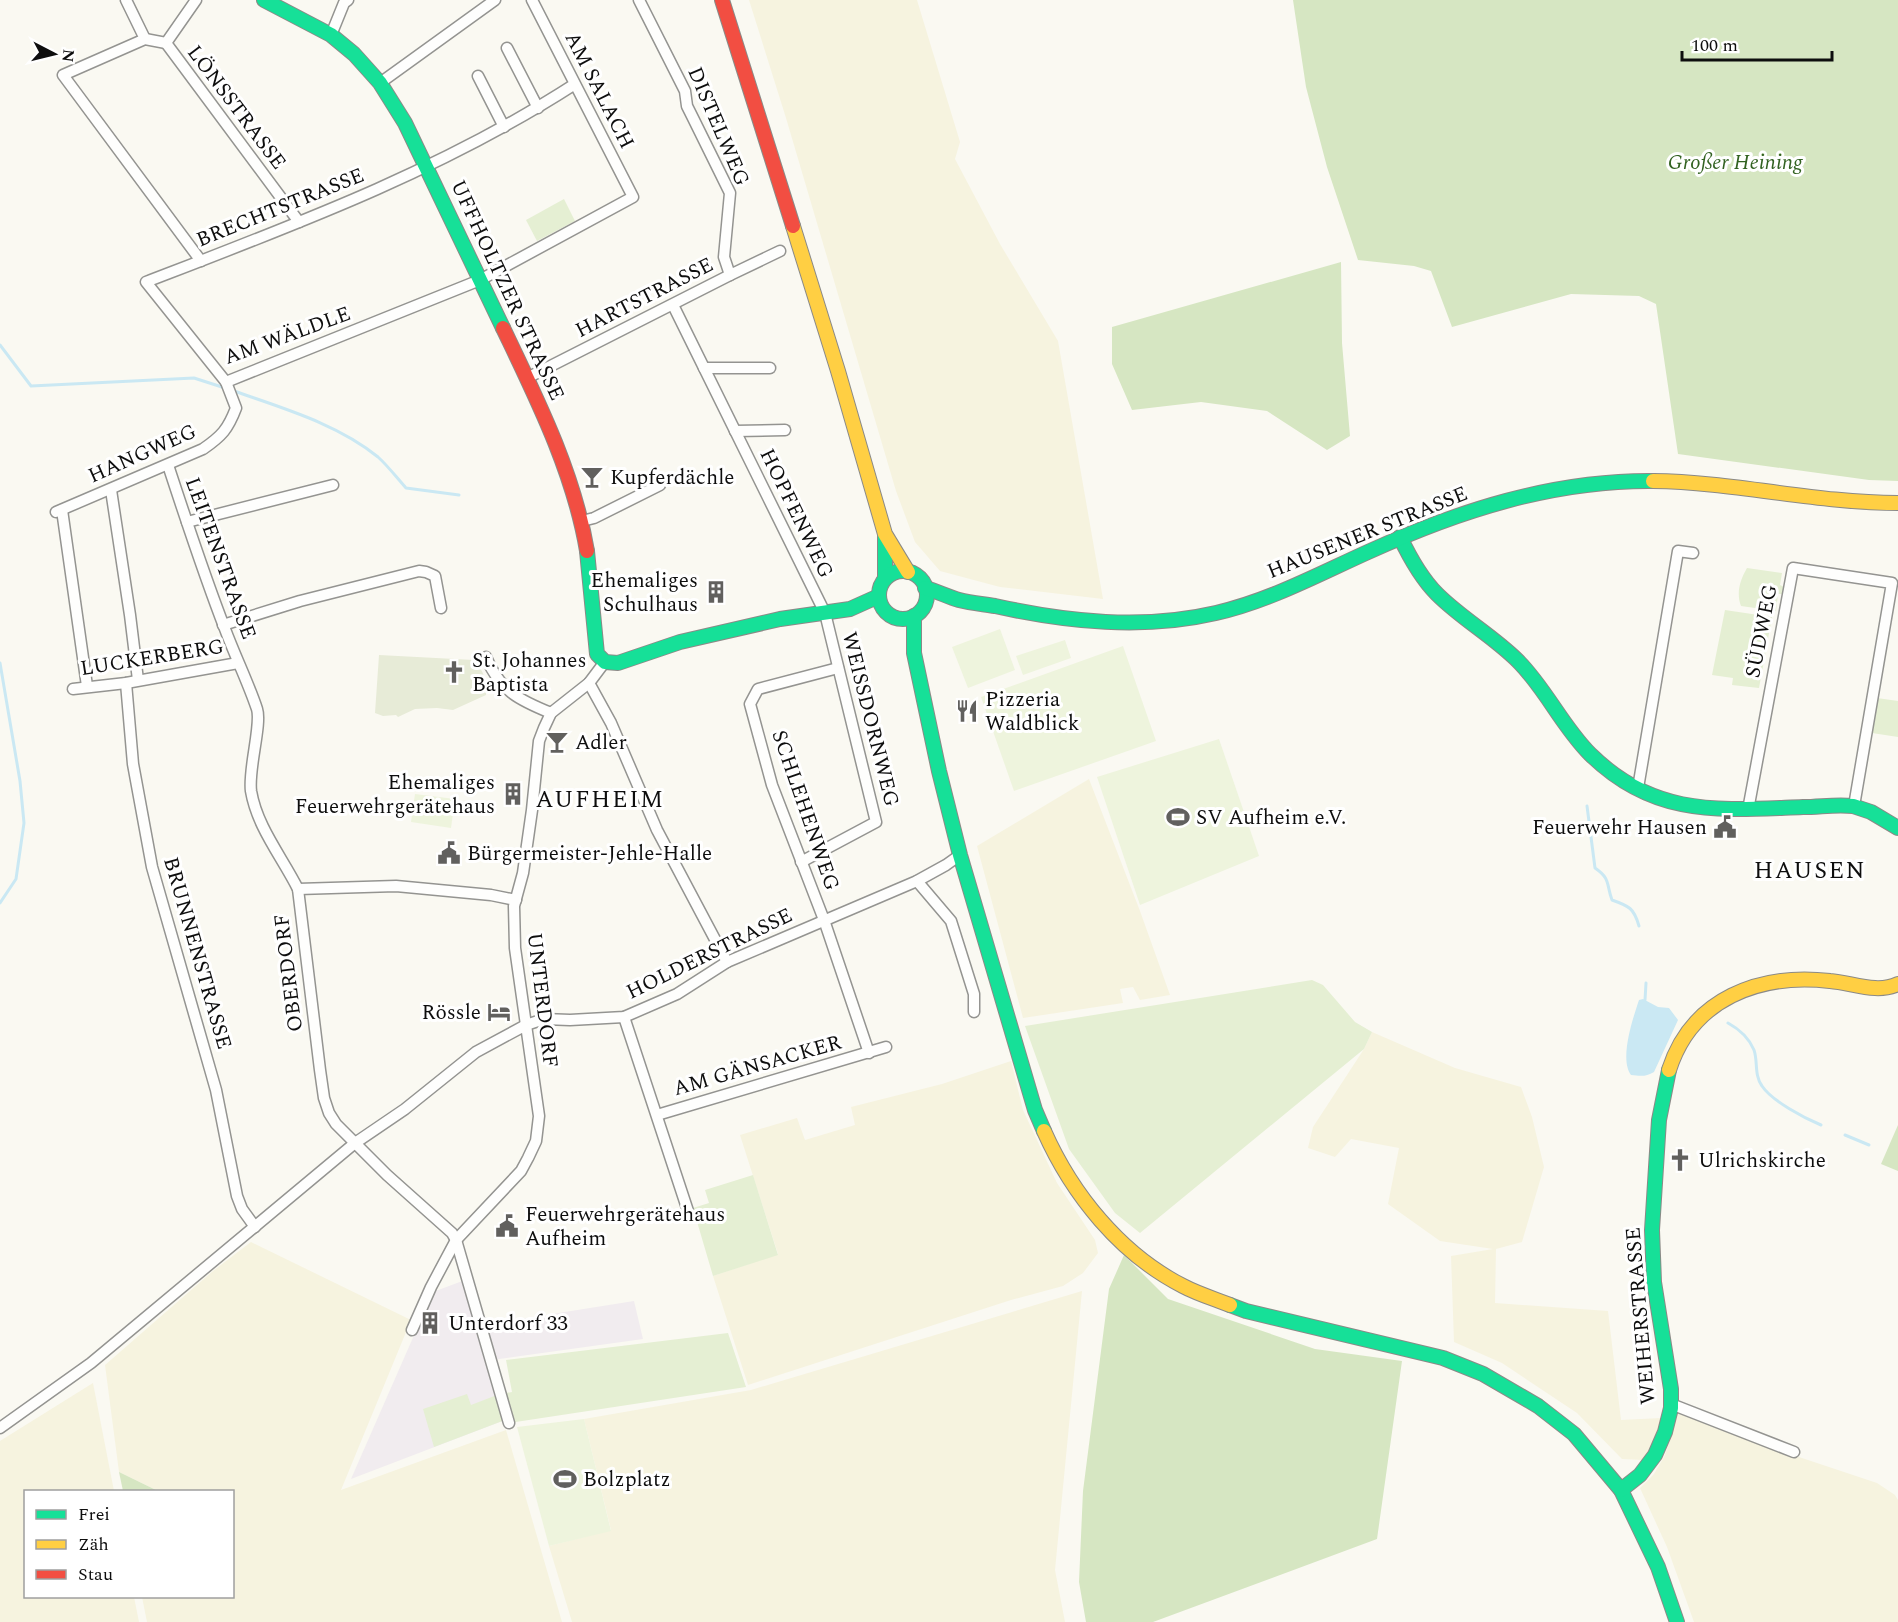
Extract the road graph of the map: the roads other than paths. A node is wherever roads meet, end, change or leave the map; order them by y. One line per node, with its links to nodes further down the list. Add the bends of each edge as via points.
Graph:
1 (126, 0): 10 (street)
2 (196, 0): 11 (street)
3 (264, 0): 9 (street, UFFHOLTZER STRASSE)
4 (495, 0): 14 (street)
5 (532, 0): 15 (street, AM SALACH)
6 (639, 0): 23 (street, DISTELWEG, via 730,193 724,257)
7 (722, 0): 40 (street)
8 (345, 1): 9 (street)
9 (331, 35): 14 (street, UFFHOLTZER STRASSE)
10 (145, 39): 11 (street); 22 (street, via 63,75)
11 (166, 43): 20 (street, LÖNSSTRASSE)
12 (507, 48): 16 (street)
13 (478, 76): 17 (street)
14 (380, 83): 18 (street, UFFHOLTZER STRASSE)
15 (575, 84): 16 (street, BRECHTSTRASSE); 19 (street, AM SALACH)
16 (538, 108): 17 (street, BRECHTSTRASSE)
17 (504, 127): 18 (street, BRECHTSTRASSE)
18 (427, 167): 20 (street, BRECHTSTRASSE); 24 (street, UFFHOLTZER STRASSE)
19 (633, 197): 24 (street, AM WÄLDLE)
20 (299, 222): 22 (street, BRECHTSTRASSE)
21 (780, 251): 23 (street, HARTSTRASSE)
22 (201, 261): 25 (street, BRECHTSTRASSE)
23 (730, 275): 26 (street, HARTSTRASSE)
24 (480, 280): 29 (street, UFFHOLTZER STRASSE); 30 (street, AM WÄLDLE)
25 (146, 282): 30 (street, AM WÄLDLE)
26 (673, 305): 27 (street, HOPFENWEG); 29 (street, HARTSTRASSE)
27 (704, 368): 28 (street); 31 (street, HOPFENWEG)
28 (770, 368)
29 (527, 378): 38 (street, UFFHOLTZER STRASSE)
30 (226, 382): 33 (street, HANGWEG, via 236,408 228,428 203,449)
31 (735, 430): 32 (street, HOPFENWEG); 52 (street, HOPFENWEG)
32 (785, 430)
33 (168, 465): 36 (street, HANGWEG); 39 (street, LEITENSTRASSE)
34 (660, 484): 38 (street)
35 (333, 485): 39 (street)
36 (111, 490): 61 (street); 64 (street, HANGWEG, via 59,511)
37 (1898, 503): 41 (street, HAUSENER STRASSE, via 1633,481 1574,486 1518,498 1461,512)
38 (582, 521): 59 (street, UFFHOLTZER STRASSE, via 597,654)
39 (187, 522): 55 (street, LEITENSTRASSE)
40 (885, 534): 43 (street); 44 (street)
41 (1400, 537): 47 (street, HAUSENER STRASSE, via 1247,604 1199,616 1075,621); 67 (street, via 1436,593 1520,663 1594,758)
42 (1693, 553): 67 (street, via 1678,551)
43 (908, 572): 44 (street); 45 (street, via 919,578)
44 (885, 578): 46 (street)
45 (925, 588): 47 (street, HAUSENER STRASSE); 48 (street)
46 (879, 596): 50 (street); 51 (street)
47 (961, 600): 48 (street, HAUSENER STRASSE)
48 (925, 604): 53 (street)
49 (441, 608): 55 (street, via 435,576 419,571 300,601)
50 (850, 609): 51 (street); 52 (street)
51 (884, 610): 54 (street)
52 (825, 612): 59 (street, via 740,628 680,642 622,662); 60 (street, WEISSDORNWEG)
53 (914, 616): 54 (street); 56 (street)
54 (897, 619): 56 (street)
55 (224, 626): 58 (street, LEITENSTRASSE)
56 (914, 653): 71 (street)
57 (486, 657): 66 (street, via 500,683 512,694)
58 (238, 663): 61 (street, LUCKERBERG); 74 (street, OBERDORF, via 259,712 251,790 269,840)
59 (604, 663): 63 (street, UNTERDORF)
60 (838, 668): 72 (street, WEISSDORNWEG, via 876,822); 72 (street, SCHLEHENWEG, via 758,689 750,704 772,785)
61 (138, 680): 62 (street, LUCKERBERG)
62 (126, 683): 64 (street, LUCKERBERG); 87 (street, BRUNNENSTRASSE, via 133,764 152,867 216,1090 237,1196)
63 (589, 683): 66 (street, UNTERDORF); 77 (street, via 611,723 657,830)
64 (87, 686): 65 (street, LUCKERBERG)
65 (73, 689)
66 (551, 713): 75 (street, UNTERDORF, via 539,741 523,873)
67 (1638, 788): 69 (street, via 1690,807)
68 (1854, 806): 69 (street); 69 (street, SÜDWEG, via 1892,583 1793,568); 70 (street)
69 (1748, 810)
70 (1898, 828)
71 (960, 855): 73 (street, HOLDERSTRASSE); 94 (street, via 1035,1110 1054,1155 1115,1237 1183,1286 1246,1311 1443,1358 1483,1374 1538,1406 1574,1434)
72 (801, 862): 76 (street, SCHLEHENWEG)
73 (916, 881): 76 (street, HOLDERSTRASSE); 79 (street, via 951,921 974,993)
74 (298, 889): 75 (street, via 396,886); 85 (street, OBERDORF, via 323,1095 336,1124)
75 (516, 900): 81 (street, UNTERDORF, via 515,948)
76 (824, 920): 77 (street, HOLDERSTRASSE); 83 (street, AM GÄNSACKER)
77 (727, 962): 80 (street, HOLDERSTRASSE, via 677,994)
78 (1898, 984): 90 (street, WEIHERSTRASSE, via 1879,988 1792,978 1768,981 1714,1005 1692,1026 1678,1048 1658,1110 1651,1230 1653,1280)
79 (974, 1012)
80 (624, 1017): 81 (street, HOLDERSTRASSE, via 544,1019); 84 (street)
81 (526, 1025): 85 (street, HOLDERSTRASSE, via 476,1052); 88 (street, UNTERDORF, via 538,1116 536,1142 521,1171)
82 (886, 1047): 83 (street, AM GÄNSACKER)
83 (868, 1053): 84 (street, AM GÄNSACKER)
84 (657, 1115): 86 (street)
85 (355, 1143): 87 (street, HOLDERSTRASSE); 88 (street, OBERDORF)
86 (688, 1211)
87 (255, 1227): 92 (street, HOLDERSTRASSE, via 91,1362)
88 (456, 1240): 89 (street, UNTERDORF); 91 (street)
89 (412, 1330)
90 (1671, 1404): 93 (street); 94 (street, WEIHERSTRASSE, via 1664,1436 1646,1470)
91 (509, 1423)
92 (0, 1428)
93 (1794, 1452)
94 (1621, 1490): 95 (street, via 1658,1567)
95 (1677, 1622)

